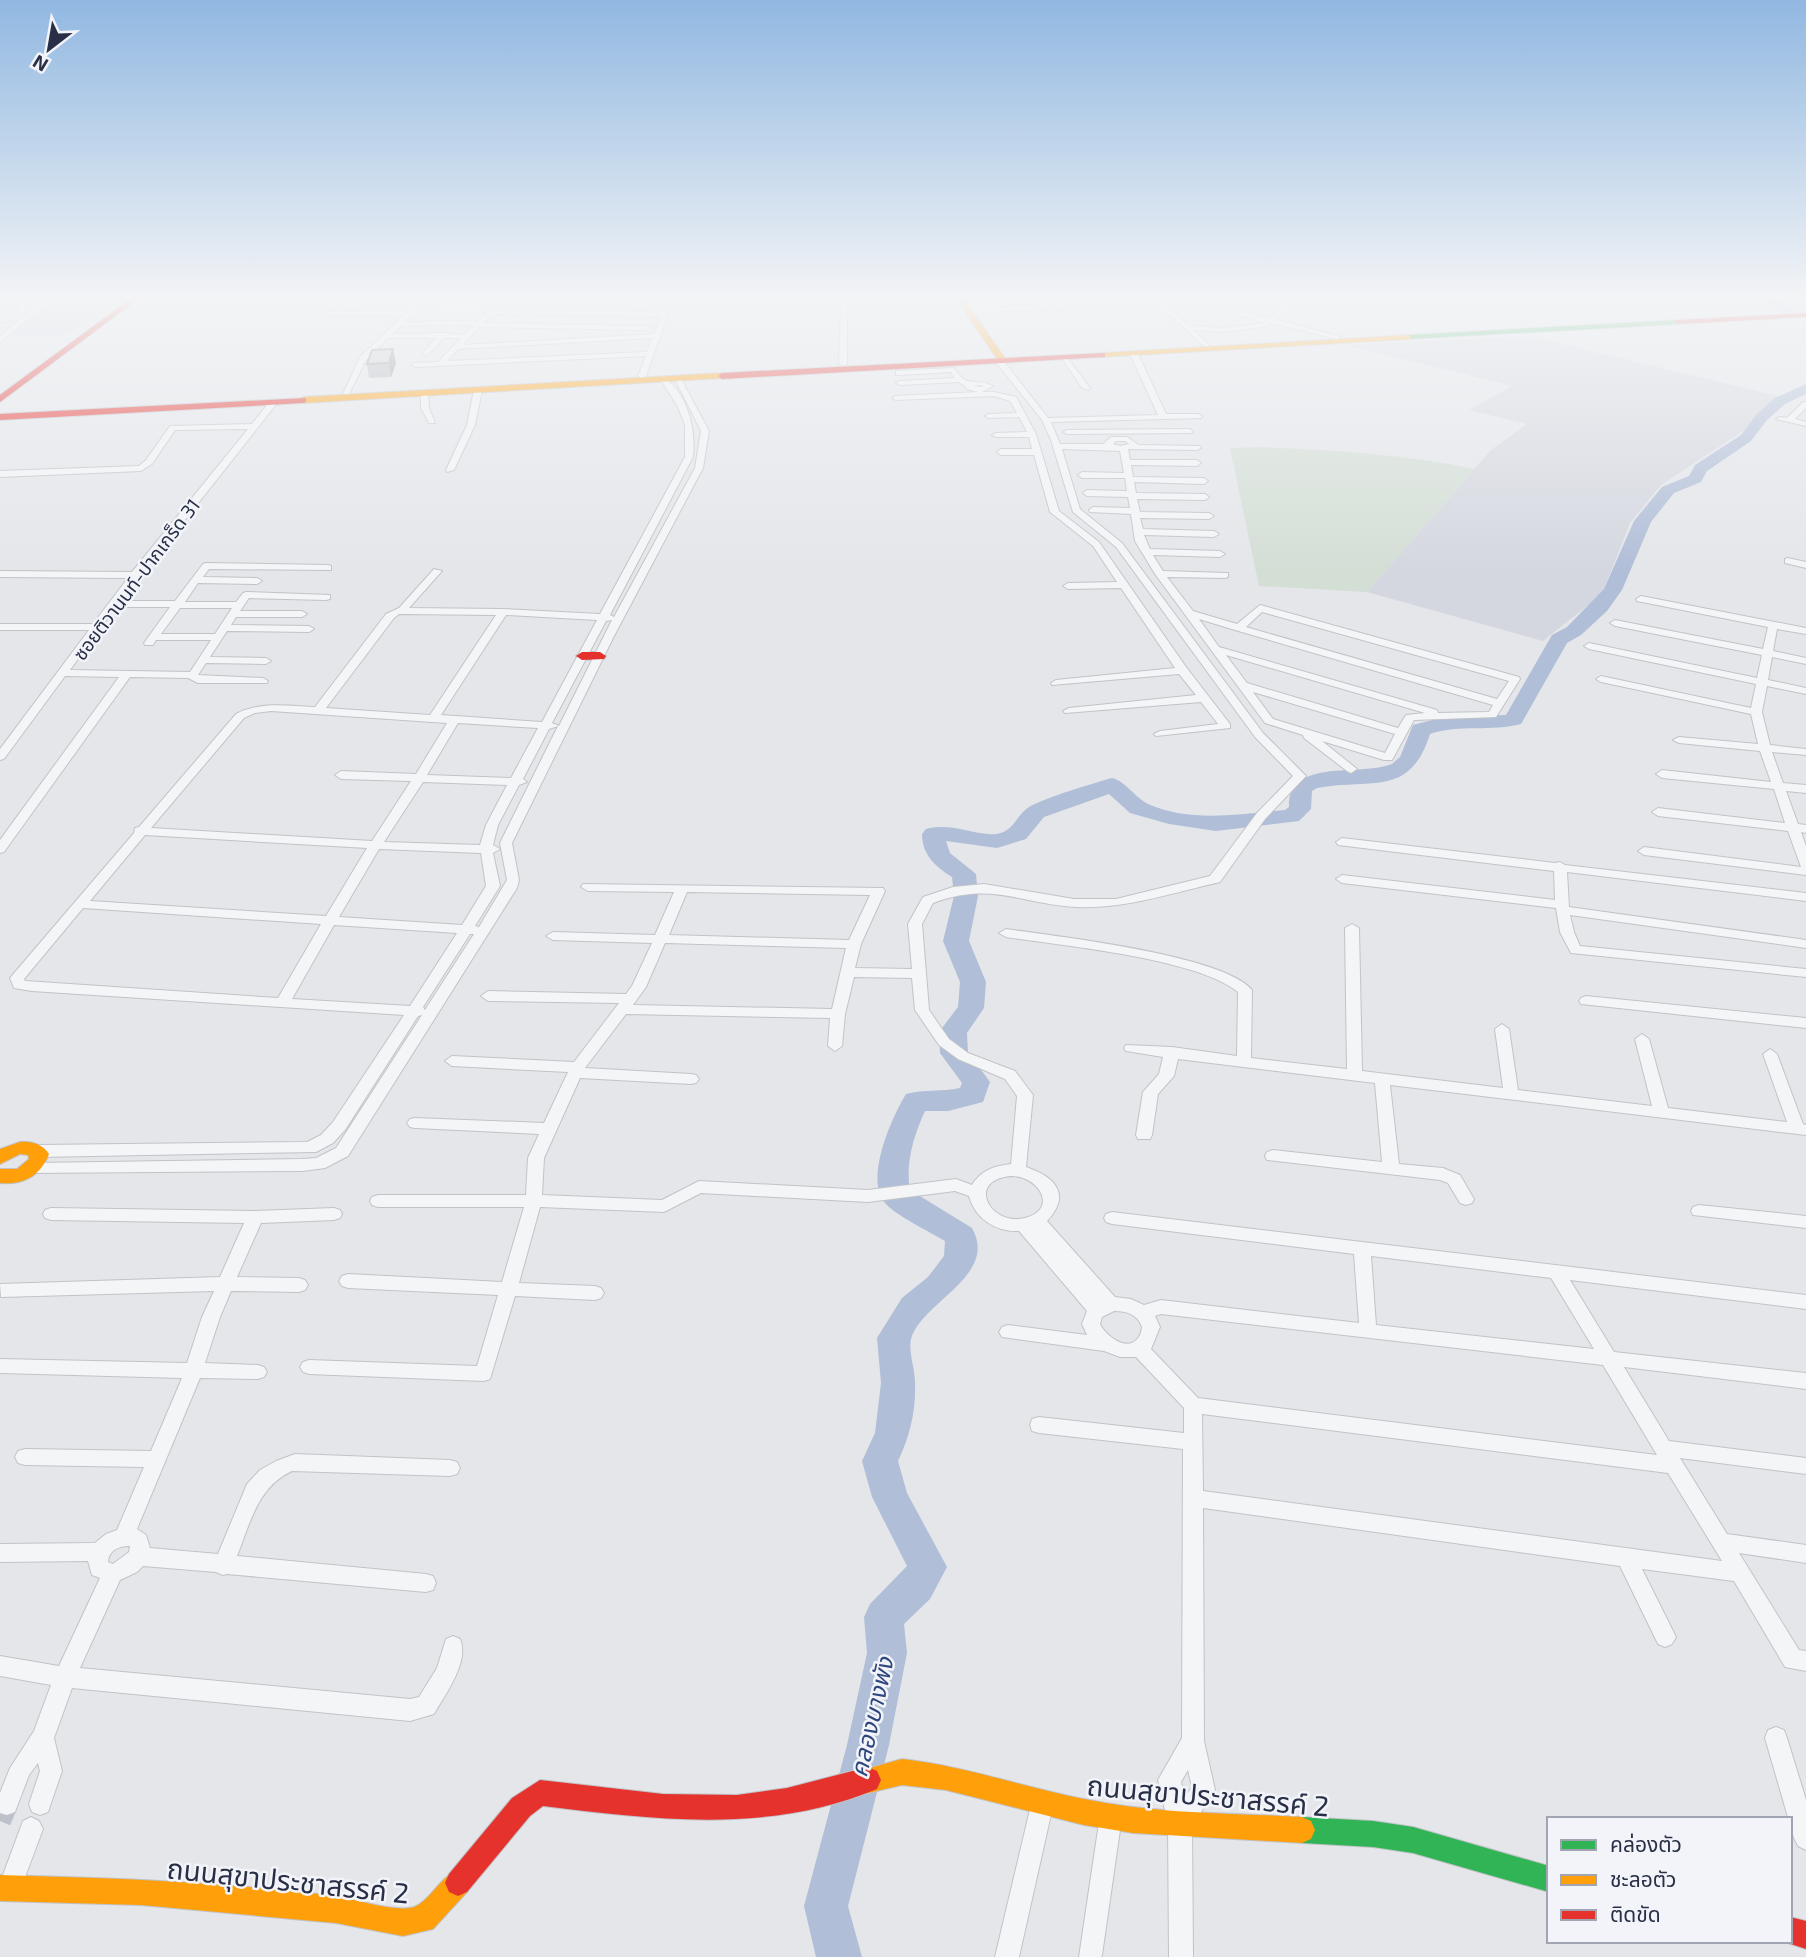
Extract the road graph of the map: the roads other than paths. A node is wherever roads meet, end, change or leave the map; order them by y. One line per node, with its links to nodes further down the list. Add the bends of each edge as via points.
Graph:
1 (15, 388): 15 (main road)
2 (348, 388): 12 (street)
3 (414, 388): 12 (main road)
4 (504, 388): 11 (main road)
5 (671, 388): 75 (street, via 688,415 689,457)
6 (673, 388): 76 (street, via 705,431 699,468)
7 (980, 388): 14 (street)
8 (994, 388): 19 (street, via 1013,399)
9 (1023, 388): 24 (street)
10 (1150, 388): 21 (street)
11 (478, 390): 13 (main road); 39 (street, via 471,425)
12 (346, 392): 16 (main road)
13 (424, 393): 16 (main road); 25 (street)
14 (896, 398)
15 (0, 399)
16 (275, 399): 18 (main road); 23 (main road); 27 (street, ซอยติวานนท์-ปากเกร็ด 31)
17 (1806, 404): 26 (street, via 1784,420)
18 (0, 411)
19 (1022, 415): 20 (street); 30 (street)
20 (989, 416)
21 (1163, 416): 22 (street); 24 (street)
22 (1198, 416)
23 (0, 417)
24 (1046, 420): 33 (street)
25 (432, 421)
26 (1806, 424)
27 (254, 426): 40 (street, via 173,428 141,468); 60 (street, ซอยติวานนท์-ปากเกร็ด 31)
28 (1189, 431): 32 (street)
29 (1067, 432): 32 (street)
30 (1032, 434): 31 (street); 36 (street)
31 (996, 435)
32 (1125, 441): 33 (street); 34 (street); 37 (street)
33 (1056, 443): 158 (street, via 1076,510 1119,545 1259,735 1300,776 1259,820 1215,879 1116,903 1074,903 984,888 953,891 928,900 915,924)
34 (1196, 448)
35 (1001, 452): 36 (street)
36 (1037, 452): 64 (street, via 1055,512 1096,544)
37 (1127, 463): 38 (street); 42 (street)
38 (1197, 463)
39 (450, 470)
40 (0, 474)
41 (1083, 475): 42 (street)
42 (1129, 478): 43 (street); 45 (street)
43 (1204, 481)
44 (1087, 493): 45 (street)
45 (1133, 495): 46 (street); 48 (street)
46 (1205, 497)
47 (1093, 510): 48 (street)
48 (1135, 513): 49 (street); 50 (street)
49 (1209, 516)
50 (1138, 532): 51 (street); 52 (street)
51 (1214, 534)
52 (1147, 552): 53 (street); 59 (street)
53 (1220, 554)
54 (1788, 561): 55 (street)
55 (1806, 565)
56 (328, 568): 62 (street, via 206,566)
57 (437, 571): 71 (street)
58 (0, 574): 60 (street)
59 (1160, 574): 61 (street); 74 (street)
60 (135, 575): 68 (street, ซอยติวานนท์-ปากเกร็ด 31)
61 (1225, 575)
62 (195, 580): 63 (street); 69 (street)
63 (257, 581)
64 (1122, 585): 65 (street); 93 (street)
65 (1068, 586)
66 (326, 597): 70 (street, via 246,595)
67 (1641, 599): 78 (street)
68 (114, 604): 69 (street); 80 (street, ซอยติวานนท์-ปากเกร็ด 31)
69 (178, 604): 70 (street); 84 (street, via 151,640)
70 (237, 609): 73 (street); 84 (street)
71 (403, 610): 72 (street); 105 (street, via 390,616)
72 (503, 612): 75 (street); 109 (street)
73 (302, 614)
74 (1191, 614): 81 (street); 86 (street)
75 (603, 617): 76 (street); 88 (street)
76 (619, 618): 89 (street)
77 (1615, 623): 87 (street)
78 (1773, 625): 83 (street); 87 (street)
79 (0, 627): 80 (street)
80 (98, 627): 94 (street, ซอยติวานนท์-ปากเกร็ด 31)
81 (1239, 628): 104 (street); 104 (street, via 1260,608 1516,679)
82 (309, 629): 84 (street)
83 (1806, 631)
84 (222, 633): 90 (street)
85 (1589, 646): 99 (street)
86 (1216, 649): 101 (street); 108 (street)
87 (1767, 653): 92 (street); 99 (street)
88 (582, 656): 89 (main road); 111 (street)
89 (600, 656): 112 (street)
90 (205, 660): 91 (street); 96 (street)
91 (266, 661)
92 (1806, 661)
93 (1182, 670): 100 (street); 103 (street)
94 (64, 673): 95 (street); 119 (street, ซอยติวานนท์-ปากเกร็ด 31)
95 (127, 674): 96 (street); 135 (street)
96 (193, 675): 98 (street, via 198,680)
97 (1601, 679): 107 (street)
98 (263, 681)
99 (1762, 682): 102 (street); 107 (street)
100 (1056, 683)
101 (1244, 686): 113 (street, via 1269,721); 114 (street)
102 (1806, 691)
103 (1204, 698): 106 (street); 115 (street, via 1226,726)
104 (1500, 702): 108 (street, via 1492,715)
105 (318, 711): 109 (street); 131 (street, via 271,708 240,716)
106 (1069, 711)
107 (1756, 712): 117 (street)
108 (1447, 716): 114 (street, via 1410,717)
109 (434, 718): 110 (street)
110 (455, 719): 111 (street); 123 (street)
111 (546, 725): 112 (street); 124 (street)
112 (565, 727): 125 (street)
113 (1301, 731): 114 (street, via 1388,758); 120 (street)
114 (1402, 733)
115 (1160, 734)
116 (1679, 740): 117 (street)
117 (1765, 748): 118 (street); 126 (street)
118 (1806, 752)
119 (0, 757)
120 (1351, 769)
121 (1662, 774): 126 (street)
122 (341, 775): 123 (street)
123 (422, 778): 124 (street); 133 (street)
124 (515, 782): 125 (street); 136 (street, via 492,825)
125 (536, 783): 134 (street)
126 (1780, 786): 127 (street); 129 (street)
127 (1806, 789)
128 (1658, 812): 129 (street)
129 (1791, 827): 130 (street); 138 (street)
130 (1806, 828)
131 (139, 831): 133 (street); 145 (street)
132 (1342, 842): 139 (street)
133 (376, 844): 136 (street); 147 (street)
134 (506, 848): 136 (street); 150 (street, via 513,880)
135 (0, 849)
136 (486, 849): 149 (street, via 493,886)
137 (1644, 851): 140 (street)
138 (1806, 864)
139 (1560, 866): 144 (street); 146 (street)
140 (1806, 871)
141 (1342, 879): 146 (street)
142 (588, 887): 143 (street)
143 (682, 889): 153 (street); 154 (street, via 878,891)
144 (1806, 897)
145 (78, 904): 147 (street); 161 (street, via 24,967 17,978 19,985)
146 (1564, 907): 155 (street); 157 (street, via 1570,940 1581,952)
147 (330, 920): 149 (street); 161 (street)
148 (1352, 928): 176 (street)
149 (467, 929): 150 (street); 163 (street)
150 (483, 931): 164 (street)
151 (1006, 933): 174 (street, via 1199,966 1237,981 1245,990)
152 (553, 936): 153 (street)
153 (660, 940): 154 (street); 162 (street, via 639,987)
154 (854, 944): 156 (street)
155 (1806, 944)
156 (848, 972): 158 (street); 165 (street)
157 (1806, 973)
158 (919, 974): 190 (street, via 922,1010 944,1042 962,1056 1010,1075 1025,1095)
159 (488, 996): 162 (street)
160 (1586, 1001): 166 (street)
161 (283, 1002): 163 (street)
162 (626, 1004): 165 (street); 175 (street)
163 (413, 1011): 164 (street); 185 (street, via 339,1126 310,1148)
164 (431, 1011): 189 (street, via 351,1140 332,1159 302,1165)
165 (838, 1014): 169 (street)
166 (1806, 1023)
167 (1502, 1029): 179 (street)
168 (1642, 1039): 180 (street)
169 (835, 1046)
170 (1131, 1048): 171 (street)
171 (1172, 1052): 174 (street); 184 (street, via 1166,1076 1151,1092)
172 (1770, 1054): 183 (street)
173 (452, 1061): 175 (street)
174 (1244, 1061): 176 (street)
175 (577, 1070): 177 (street); 182 (street)
176 (1355, 1075): 178 (street)
177 (691, 1079)
178 (1382, 1079): 179 (street); 188 (street)
179 (1511, 1093): 180 (street)
180 (1661, 1111): 183 (street)
181 (415, 1123): 182 (street)
182 (549, 1129): 195 (street, via 536,1158)
183 (1802, 1129)
184 (1144, 1135)
185 (38, 1151): 187 (main road, via 20,1148); 189 (main road, via 40,1159)
186 (1273, 1156): 188 (street)
187 (0, 1158)
188 (1391, 1167): 193 (street, via 1449,1176)
189 (33, 1169): 191 (main road, via 19,1176)
190 (1018, 1170): 192 (street, via 987,1177); 202 (street, via 1036,1175 1049,1187 1050,1209)
191 (0, 1176)
192 (977, 1193): 195 (street, via 956,1185 868,1196 699,1187 664,1206); 202 (street, via 982,1210 990,1217 1012,1225)
193 (1466, 1199)
194 (378, 1201): 195 (street)
195 (534, 1201): 208 (street)
196 (1699, 1211): 201 (street)
197 (51, 1214): 199 (street)
198 (334, 1214): 199 (street)
199 (255, 1217): 206 (street)
200 (1112, 1218): 203 (street)
201 (1806, 1222)
202 (1030, 1223): 212 (street)
203 (1362, 1247): 204 (street); 214 (street)
204 (1555, 1270): 211 (street); 218 (street)
205 (348, 1281): 208 (street)
206 (225, 1284): 207 (street); 209 (street); 221 (street)
207 (299, 1285)
208 (509, 1287): 210 (street); 220 (street, via 484,1374)
209 (1, 1290)
210 (595, 1293)
211 (1806, 1301)
212 (1104, 1307): 213 (street, via 1128,1304); 216 (street, via 1091,1323)
213 (1143, 1312): 214 (street, via 1161,1307); 217 (street, via 1152,1327 1151,1336)
214 (1368, 1331): 218 (street)
215 (1008, 1332): 216 (street)
216 (1103, 1344): 217 (street, via 1121,1351)
217 (1139, 1348): 224 (street)
218 (1609, 1359): 223 (street); 227 (street)
219 (0, 1366): 221 (street)
220 (309, 1367)
221 (194, 1371): 222 (street); 229 (street)
222 (258, 1372)
223 (1806, 1381)
224 (1193, 1405): 226 (street); 227 (street)
225 (1039, 1425): 226 (street)
226 (1193, 1442): 232 (street)
227 (1669, 1456): 230 (street); 234 (street)
228 (25, 1457): 229 (street)
229 (157, 1459): 233 (street)
230 (1806, 1466)
231 (450, 1468): 240 (street, via 295,1462 281,1466 254,1490)
232 (1193, 1497): 239 (street); 251 (street)
233 (124, 1536): 235 (street, via 114,1538); 238 (street, via 139,1541)
234 (1722, 1542): 237 (street); 242 (street)
235 (99, 1552): 236 (street); 241 (street, via 99,1568)
236 (0, 1553)
237 (1806, 1554)
238 (139, 1556): 240 (street); 241 (street)
239 (1626, 1557): 242 (street); 244 (street)
240 (223, 1566): 243 (street)
241 (113, 1573): 248 (street)
242 (1740, 1573): 246 (street, via 1793,1660)
243 (426, 1583)
244 (1665, 1637)
245 (453, 1646): 248 (street, via 447,1672 426,1706 410,1710)
246 (1806, 1661)
247 (0, 1666): 248 (street)
248 (65, 1677): 249 (street)
249 (43, 1738): 253 (street, via 21,1768); 254 (street, via 51,1771)
250 (1776, 1738): 258 (street)
251 (1193, 1741): 256 (street, via 1169,1780); 256 (street, via 1204,1790)
252 (1043, 1801): 255 (main road, ถนนสุขาประชาสรรค์ 2); 260 (main road, ถนนสุขาประชาสรรค์ 2, via 946,1777 902,1772 774,1804 737,1808 650,1806 540,1793 521,1807 440,1904 423,1919 402,1922 336,1910 141,1892); 262 (street)
253 (7, 1804)
254 (40, 1804)
255 (1111, 1816): 256 (main road, ถนนสุขาประชาสรรค์ 2); 261 (street)
256 (1180, 1823): 259 (main road, ถนนสุขาประชาสรรค์ 2, via 1413,1840); 263 (street)
257 (32, 1829): 260 (street)
258 (1806, 1838)
259 (1547, 1878)
260 (5, 1888)
261 (1090, 1955)
262 (1007, 1957)
263 (1181, 1957)

